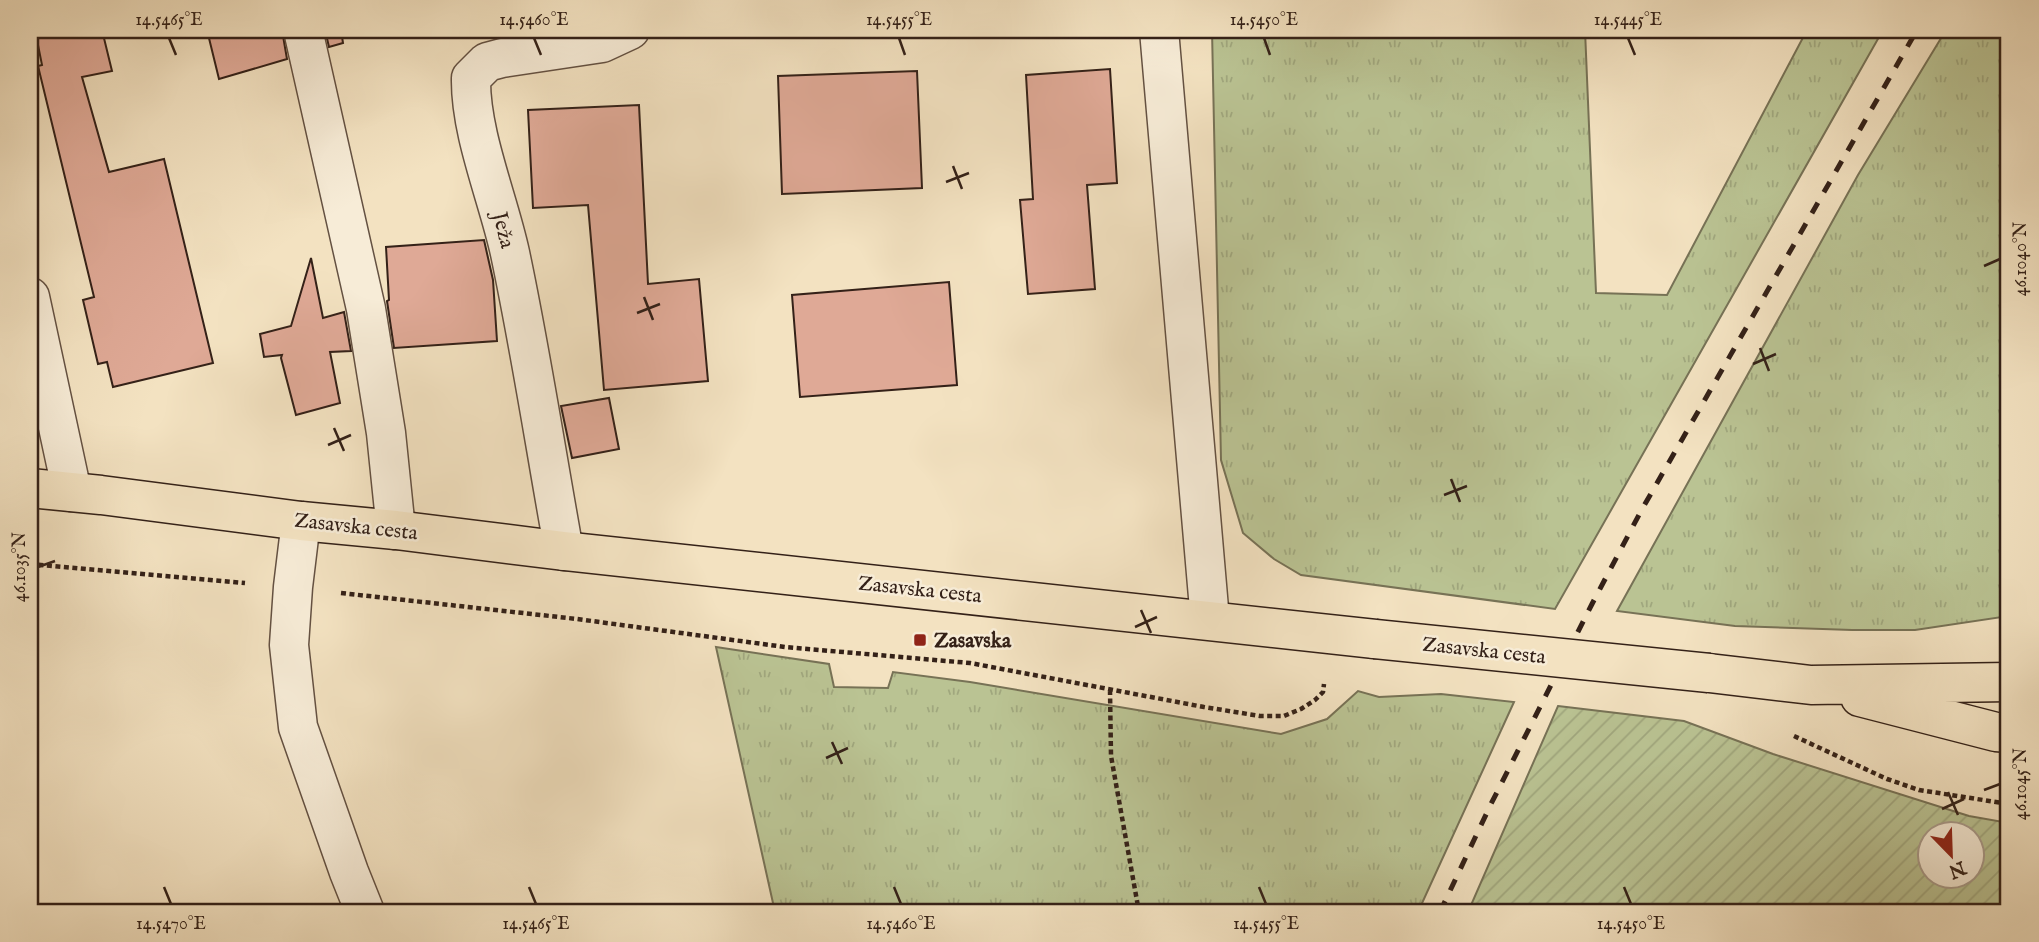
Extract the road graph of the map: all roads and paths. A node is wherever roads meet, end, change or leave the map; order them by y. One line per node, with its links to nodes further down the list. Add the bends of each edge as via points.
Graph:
1 (303, 30): 8 (street, via 366,309)
2 (631, 30): 9 (street, Ježa, via 602,43 487,62 471,78 478,132 510,252)
3 (1159, 30): 12 (street)
4 (30, 297): 6 (street)
5 (30, 488): 6 (main road, Zasavska cesta)
6 (72, 492): 7 (main road, Zasavska cesta)
7 (301, 521): 8 (main road, Zasavska cesta); 11 (street)
8 (396, 530): 9 (main road, Zasavska cesta)
9 (564, 551): 12 (main road, Zasavska cesta)
10 (30, 564): 11 (path)
11 (293, 587): 16 (path, via 785,647 970,663); 20 (street, via 289,645 298,727)
12 (1210, 620): 15 (main road, Zasavska cesta, bridge)
13 (1325, 678): 16 (path, via 1323,692 1315,700 1284,716 1260,716)
14 (2009, 682): 15 (main road, Zasavska cesta)
15 (1811, 685): 18 (main road, Zasavska cesta)
16 (1110, 690): 21 (path, via 1111,756)
17 (1785, 733): 19 (path, via 1919,790)
18 (2005, 735)
19 (2009, 804)
20 (365, 912)
21 (1139, 912)

